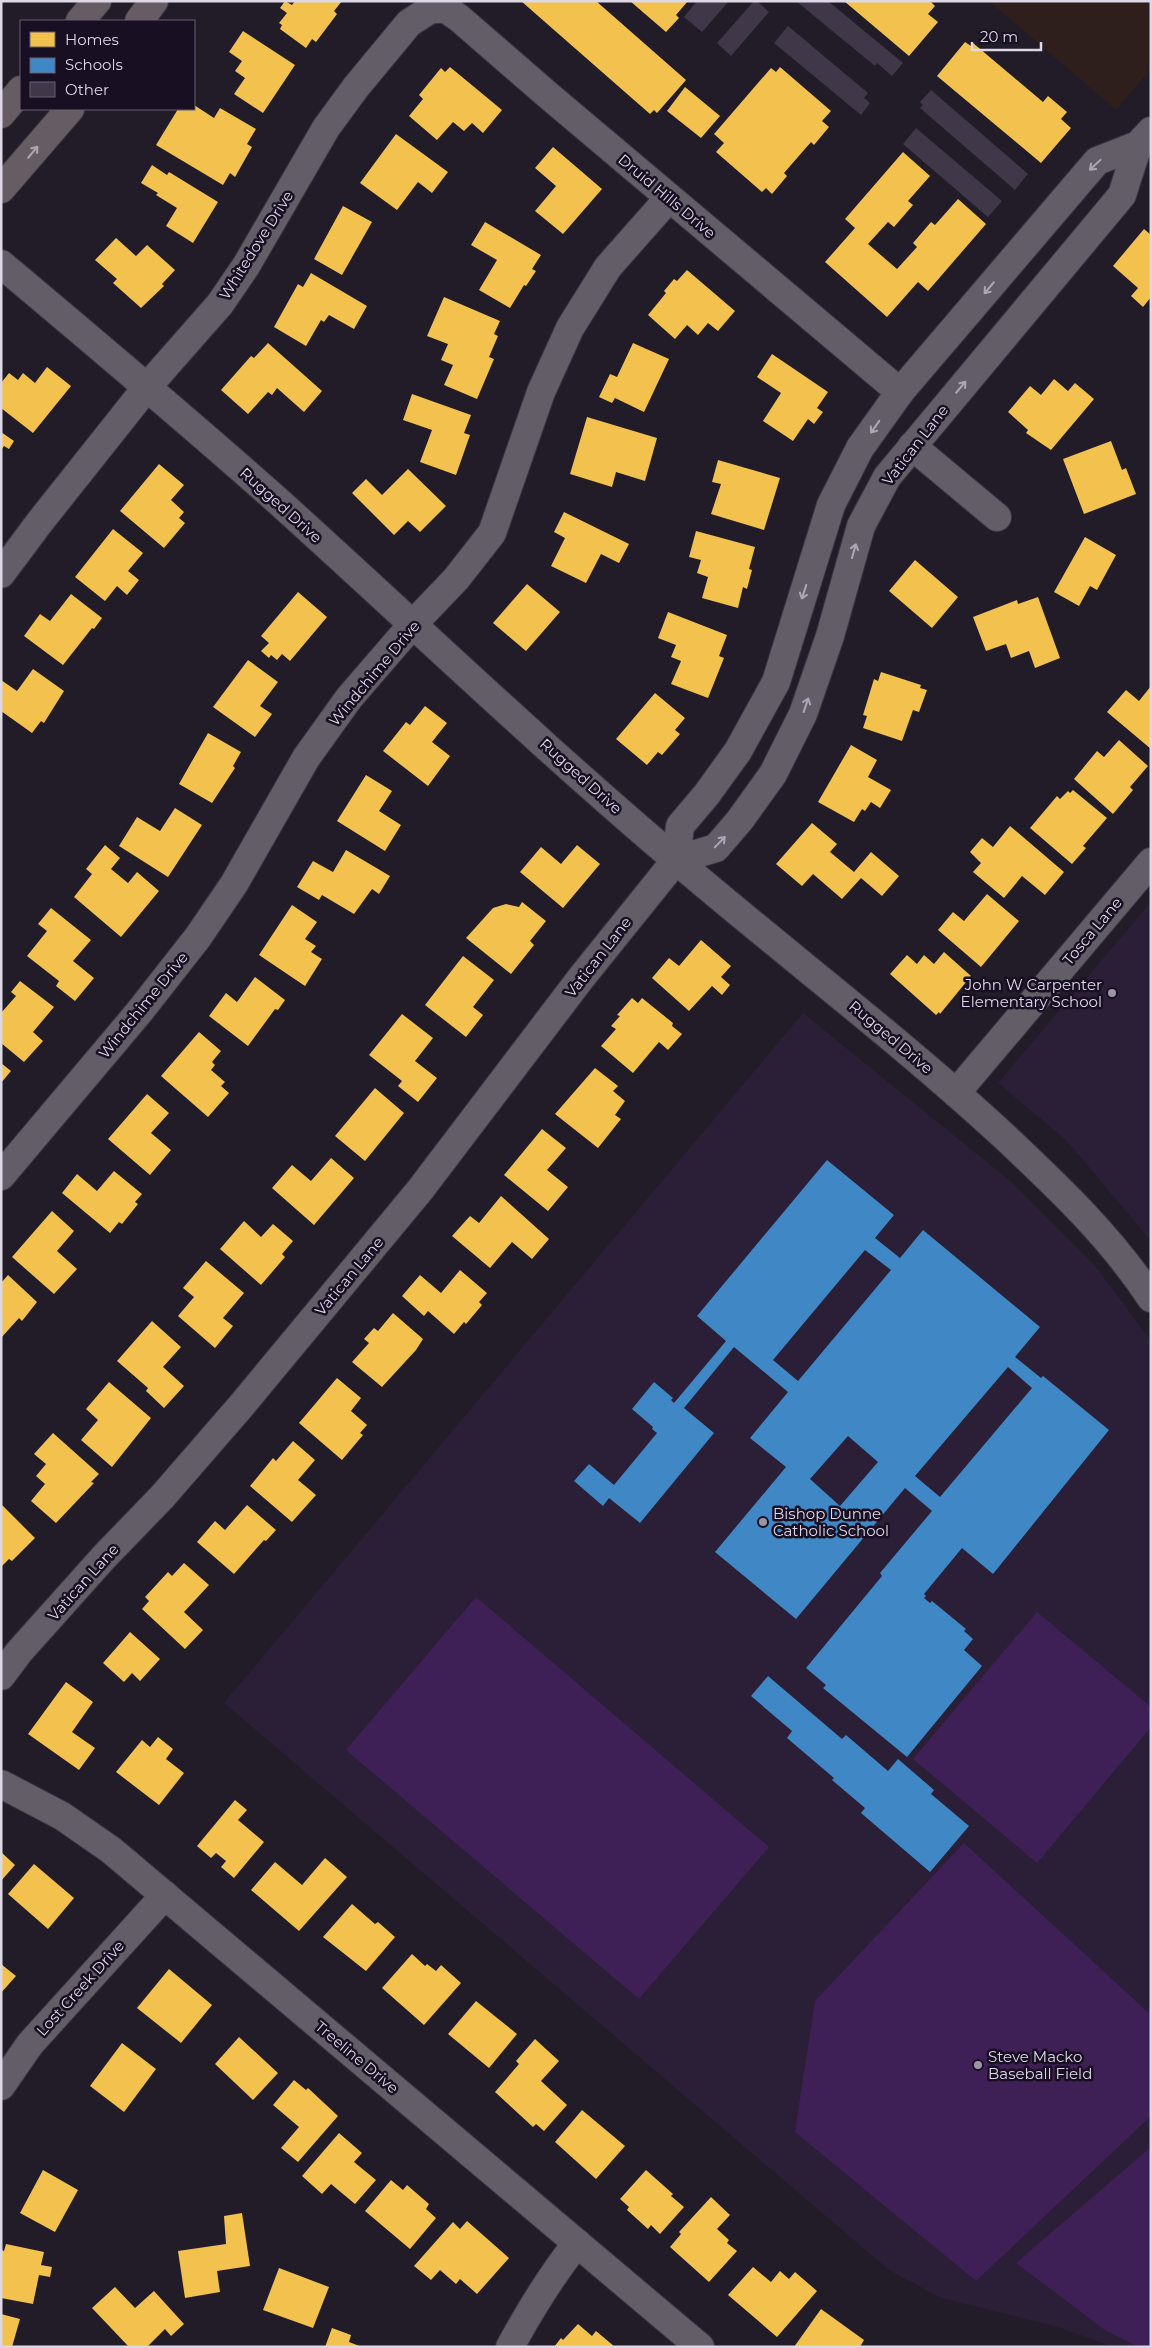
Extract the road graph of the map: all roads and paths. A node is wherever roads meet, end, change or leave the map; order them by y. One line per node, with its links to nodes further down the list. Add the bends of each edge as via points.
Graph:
1 (97, 1): 4 (main road)
2 (154, 1): 5 (main road)
3 (431, 9): 11 (street, Druid Hills Drive, via 446,9 459,18); 13 (street, Whitedove Drive, via 409,23 356,87 326,128 246,266 220,304)
4 (81, 20)
5 (140, 20)
6 (20, 91): 8 (main road)
7 (69, 110): 10 (main road, one-way to 7)
8 (1, 114)
9 (1147, 144): 14 (street, Vatican Lane, one-way to 14, via 1097,161); 15 (street, Vatican Lane, one-way to 9, via 1122,195)
10 (1, 189)
11 (669, 198): 14 (street, Druid Hills Drive); 18 (street, Windchime Drive, via 608,267 570,328 541,392 492,533 456,579)
12 (1, 264): 13 (street, Rugged Drive)
13 (147, 387): 17 (street, Whitedove Drive); 18 (street, Rugged Drive, via 280,503)
14 (900, 392): 15 (street); 19 (street, Vatican Lane, one-way to 19, via 860,448 831,505 776,682 738,751 708,794 680,826)
15 (912, 446): 16 (street); 19 (street, Vatican Lane, one-way to 15, via 716,848 773,774 803,714 862,526 887,477)
16 (997, 517)
17 (1, 574)
18 (412, 625): 19 (street, Rugged Drive); 22 (street, Windchime Drive, via 349,698 312,751 234,884 198,937)
19 (676, 860): 21 (street, Rugged Drive); 24 (street, Vatican Lane, via 581,978 420,1190 285,1354)
20 (1151, 862): 21 (street, Tosca Lane)
21 (956, 1093): 23 (street, Rugged Drive, via 1058,1186 1135,1274)
22 (1, 1176)
23 (1151, 1298)
24 (1, 1676)
25 (1, 1784): 26 (street, Treeline Drive, via 62,1816 111,1850)
26 (165, 1895): 27 (street, Lost Creek Drive, via 30,2044); 28 (street, Treeline Drive)
27 (1, 2086)
28 (577, 2243): 29 (street, via 553,2272); 30 (street, Treeline Drive)
29 (510, 2347)
30 (700, 2347)

